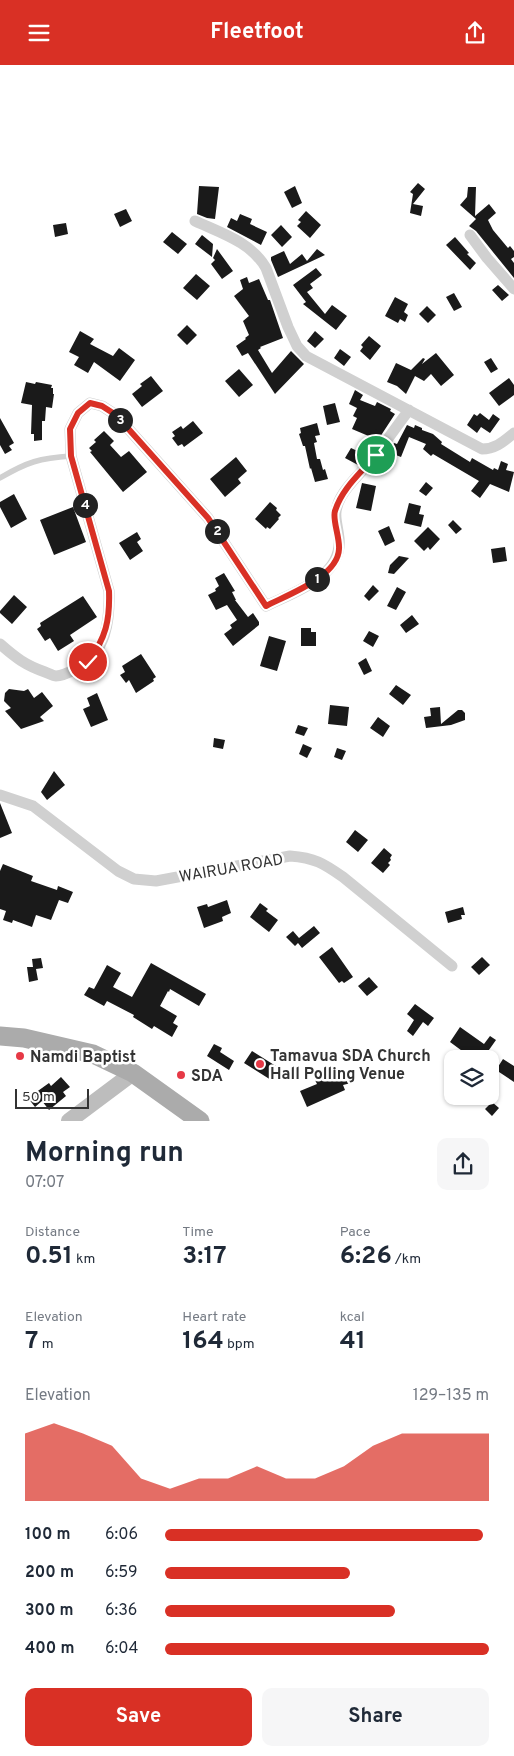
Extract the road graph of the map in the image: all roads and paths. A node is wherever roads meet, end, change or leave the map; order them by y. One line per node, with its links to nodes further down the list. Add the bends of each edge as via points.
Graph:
1 (195, 221): 4 (street, via 246,246 261,259 276,290 288,327 306,356)
2 (470, 235): 3 (street)
3 (514, 289)
4 (409, 409): 5 (street, via 482,449 500,445); 6 (street, via 339,500 334,513 339,538 336,561 313,582 266,606 208,518 116,415 90,403 78,413 70,429)
5 (514, 433)
6 (71, 456): 7 (lane, via 32,461); 8 (street, via 109,591 106,633 88,662 56,676 26,665)
7 (0, 478)
8 (0, 644)
9 (0, 795): 10 (street, WAIRUA ROAD, via 33,807 118,871 134,879 156,881 290,856 309,857 343,877)
10 (452, 966)
11 (0, 1037): 12 (main road, via 24,1038 71,1048 93,1054)
12 (133, 1073): 13 (main road); 14 (main road)
13 (69, 1121)
14 (200, 1121)

